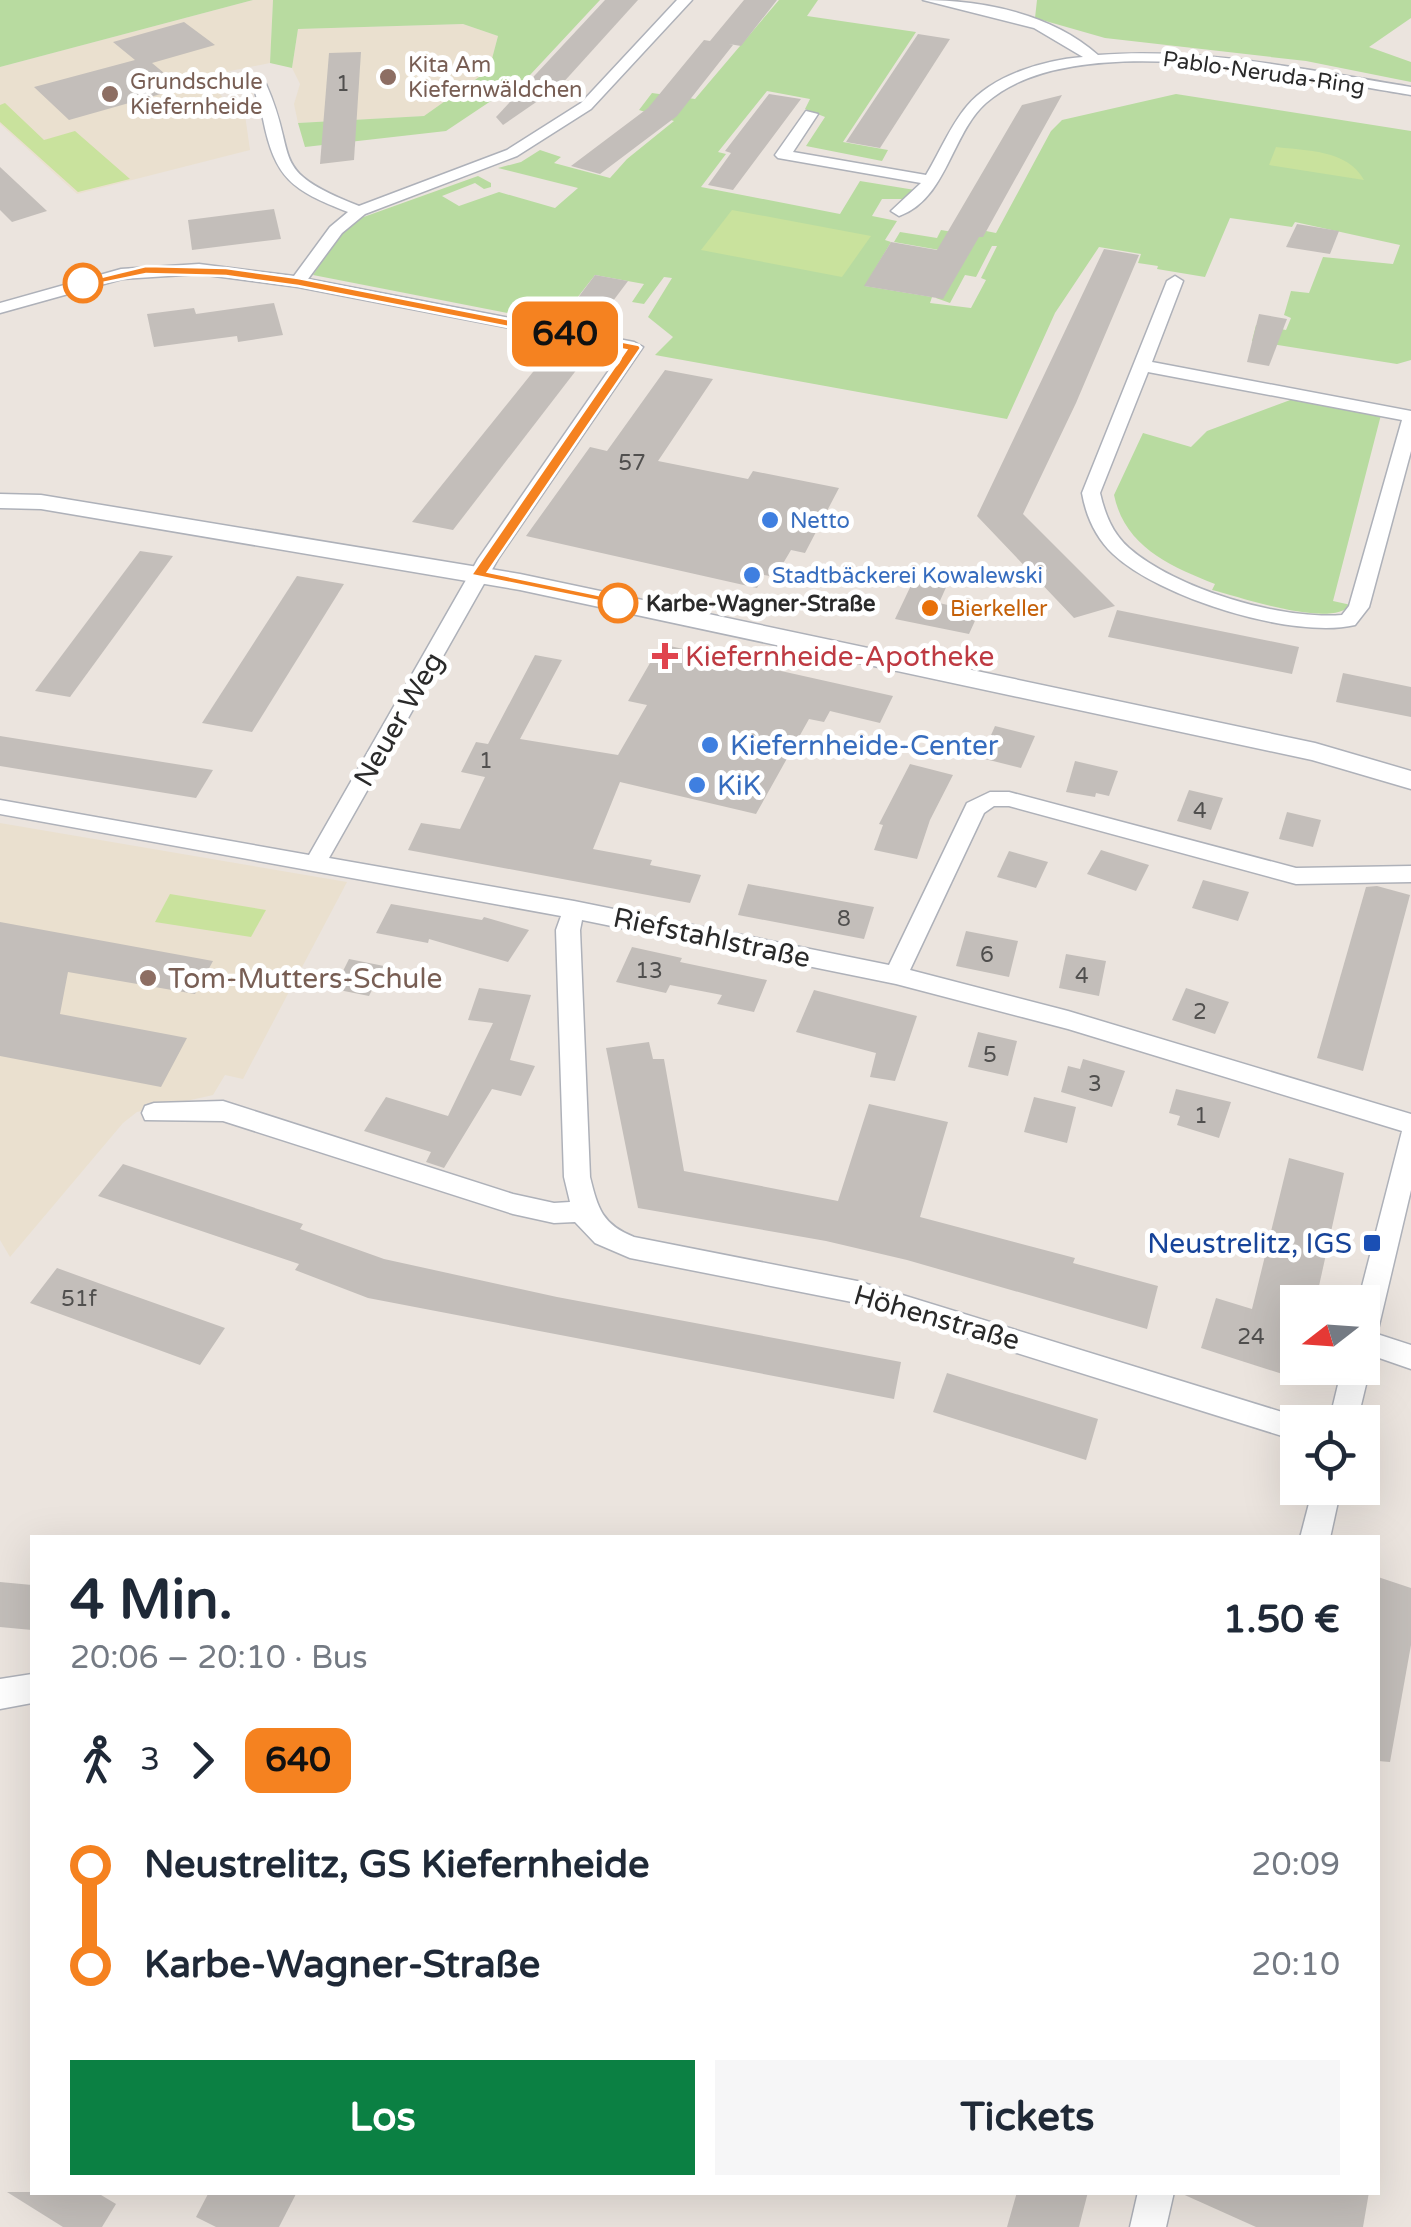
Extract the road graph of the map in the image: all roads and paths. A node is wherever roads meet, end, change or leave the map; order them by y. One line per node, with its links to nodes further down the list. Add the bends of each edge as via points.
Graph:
1 (685, 0): 8 (street, via 586,106 544,134 500,158)
2 (930, 0): 3 (street, via 1039,27)
3 (1094, 59): 5 (street, Pablo-Neruda-Ring, via 1181,58); 7 (street, Pablo-Neruda-Ring, via 1039,71 986,96)
4 (259, 84): 8 (street, via 288,172)
5 (1411, 92)
6 (810, 114): 7 (street, via 783,155)
7 (930, 180): 9 (street, Pablo-Neruda-Ring, via 917,201)
8 (359, 211): 10 (street, via 336,230)
9 (898, 211)
10 (298, 282): 12 (street, via 199,269 146,270); 16 (street, Neuer Weg, via 634,348)
11 (1175, 282): 13 (street)
12 (3, 303)
13 (1139, 369): 14 (street); 14 (street, via 1091,493 1105,533 1142,567 1177,585 1322,624 1356,614)
14 (1411, 417)
15 (0, 501): 16 (street, via 42,502)
16 (479, 575): 17 (street); 21 (street, Neuer Weg)
17 (1315, 752): 18 (street); 19 (street)
18 (1411, 765)
19 (1411, 780)
20 (0, 807): 21 (street, Riefstahlstraße)
21 (316, 862): 23 (street, Riefstahlstraße)
22 (1411, 874): 24 (street, via 1376,869 1296,876 990,799 975,808)
23 (574, 909): 24 (street, Riefstahlstraße); 28 (street, via 568,930)
24 (896, 975): 26 (street, Riefstahlstraße)
25 (154, 1113): 28 (street, via 223,1111 513,1204 554,1213)
26 (1411, 1124)
27 (1411, 1137): 29 (street)
28 (583, 1210): 32 (street, Höhenstraße, via 604,1236 630,1247 856,1292)
29 (1375, 1285)
30 (1380, 1346): 31 (street)
31 (1411, 1357)
32 (1280, 1423)
33 (1323, 1505): 34 (street)
34 (1316, 1535)
35 (30, 1690): 36 (street)
36 (0, 1694)
37 (1155, 2195): 38 (street)
38 (1148, 2227)

